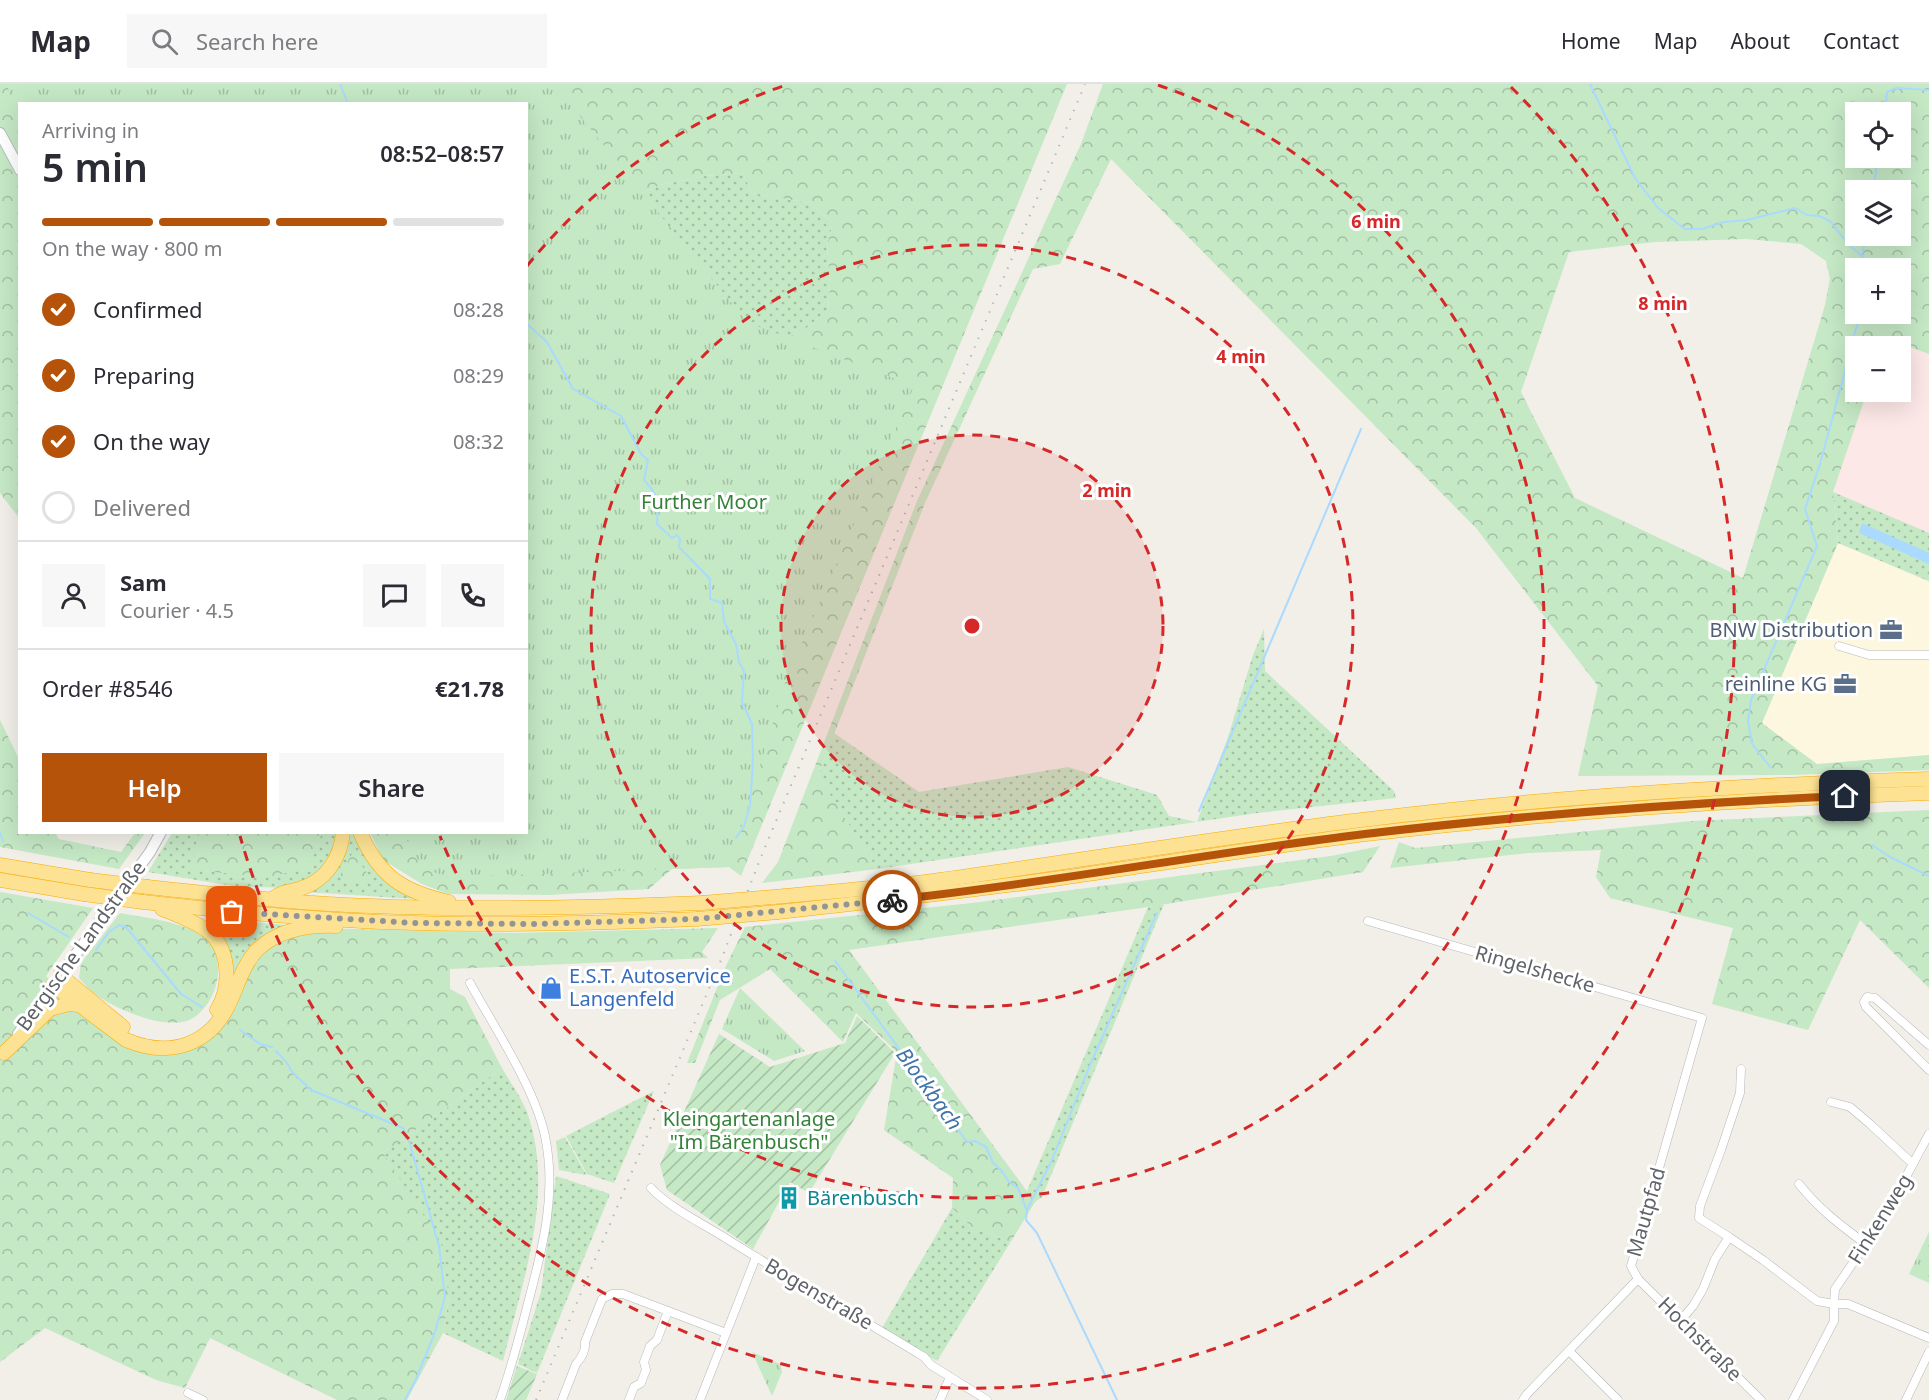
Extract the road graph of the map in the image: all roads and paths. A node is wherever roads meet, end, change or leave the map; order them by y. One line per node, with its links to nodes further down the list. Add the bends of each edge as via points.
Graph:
1 (0, 133): 2 (main road)
2 (18, 166)
3 (1839, 646): 4 (street, via 1869,656)
4 (1929, 655)
5 (1929, 779): 14 (highway, bridge, via 1733,786 1424,812 915,883 785,896 702,903)
6 (1929, 793): 16 (highway, bridge, via 1721,802 1523,817 1364,834 915,898 697,919)
7 (160, 834): 17 (main road, Bergische Landstraße)
8 (344, 834): 12 (highway, via 341,848 326,873 307,886)
9 (361, 834): 14 (highway, via 377,862 405,888 449,902)
10 (0, 866): 12 (highway, bridge)
11 (0, 880): 13 (highway, bridge)
12 (271, 900): 14 (highway)
13 (143, 902): 16 (highway, via 232,912); 17 (highway, via 190,920 207,930 219,945 226,962 225,988 214,1016 202,1028 169,1040 136,1035)
14 (493, 909)
15 (1368, 921): 20 (street, Ringelshecke)
16 (414, 923): 19 (highway, via 373,928 303,928 272,939 249,961 222,1019 189,1045 156,1049 140,1046)
17 (56, 980): 19 (highway); 22 (main road, Bergische Landstraße)
18 (470, 983): 44 (street, via 535,1106 545,1135 549,1171 544,1244)
19 (79, 1005): 22 (highway, via 50,1009)
20 (1702, 1018): 33 (street, Mautpfad, via 1631,1266)
21 (1929, 1045): 24 (street, via 1875,998 1867,997 1866,1007)
22 (2, 1056)
23 (1741, 1069): 30 (street, via 1740,1093 1699,1218)
24 (1929, 1070)
25 (1831, 1102): 27 (street, via 1850,1107)
26 (1929, 1134): 27 (street, Finkenweg)
27 (1913, 1164): 31 (street, Finkenweg)
28 (1799, 1184): 31 (street, via 1836,1222)
29 (651, 1188): 32 (street, Bogenstraße, via 659,1197)
30 (1729, 1237): 34 (street, via 1817,1301); 36 (street, via 1703,1290)
31 (1866, 1244): 34 (street, Finkenweg, via 1835,1289)
32 (756, 1257): 37 (street); 41 (street, Bogenstraße, via 924,1357)
33 (1638, 1279): 36 (street, Hochstraße); 39 (street, Mautpfad)
34 (1833, 1304): 38 (street, via 1848,1304); 53 (street, Finkenweg, via 1834,1321)
35 (668, 1311): 37 (street); 45 (street, via 623,1294 602,1299); 46 (street, via 644,1362 646,1370 641,1383 634,1387)
36 (1681, 1320): 52 (street, Hochstraße)
37 (726, 1333): 47 (street)
38 (1929, 1338)
39 (1569, 1351): 50 (street, Mautpfad); 51 (street)
40 (1929, 1352): 54 (street)
41 (950, 1377): 48 (street); 49 (street, Bogenstraße)
42 (188, 1393): 43 (street)
43 (203, 1400)
44 (500, 1400)
45 (562, 1400)
46 (629, 1400)
47 (700, 1400)
48 (940, 1400)
49 (987, 1400)
50 (1523, 1400)
51 (1618, 1400)
52 (1761, 1400)
53 (1793, 1400)
54 (1906, 1400)

